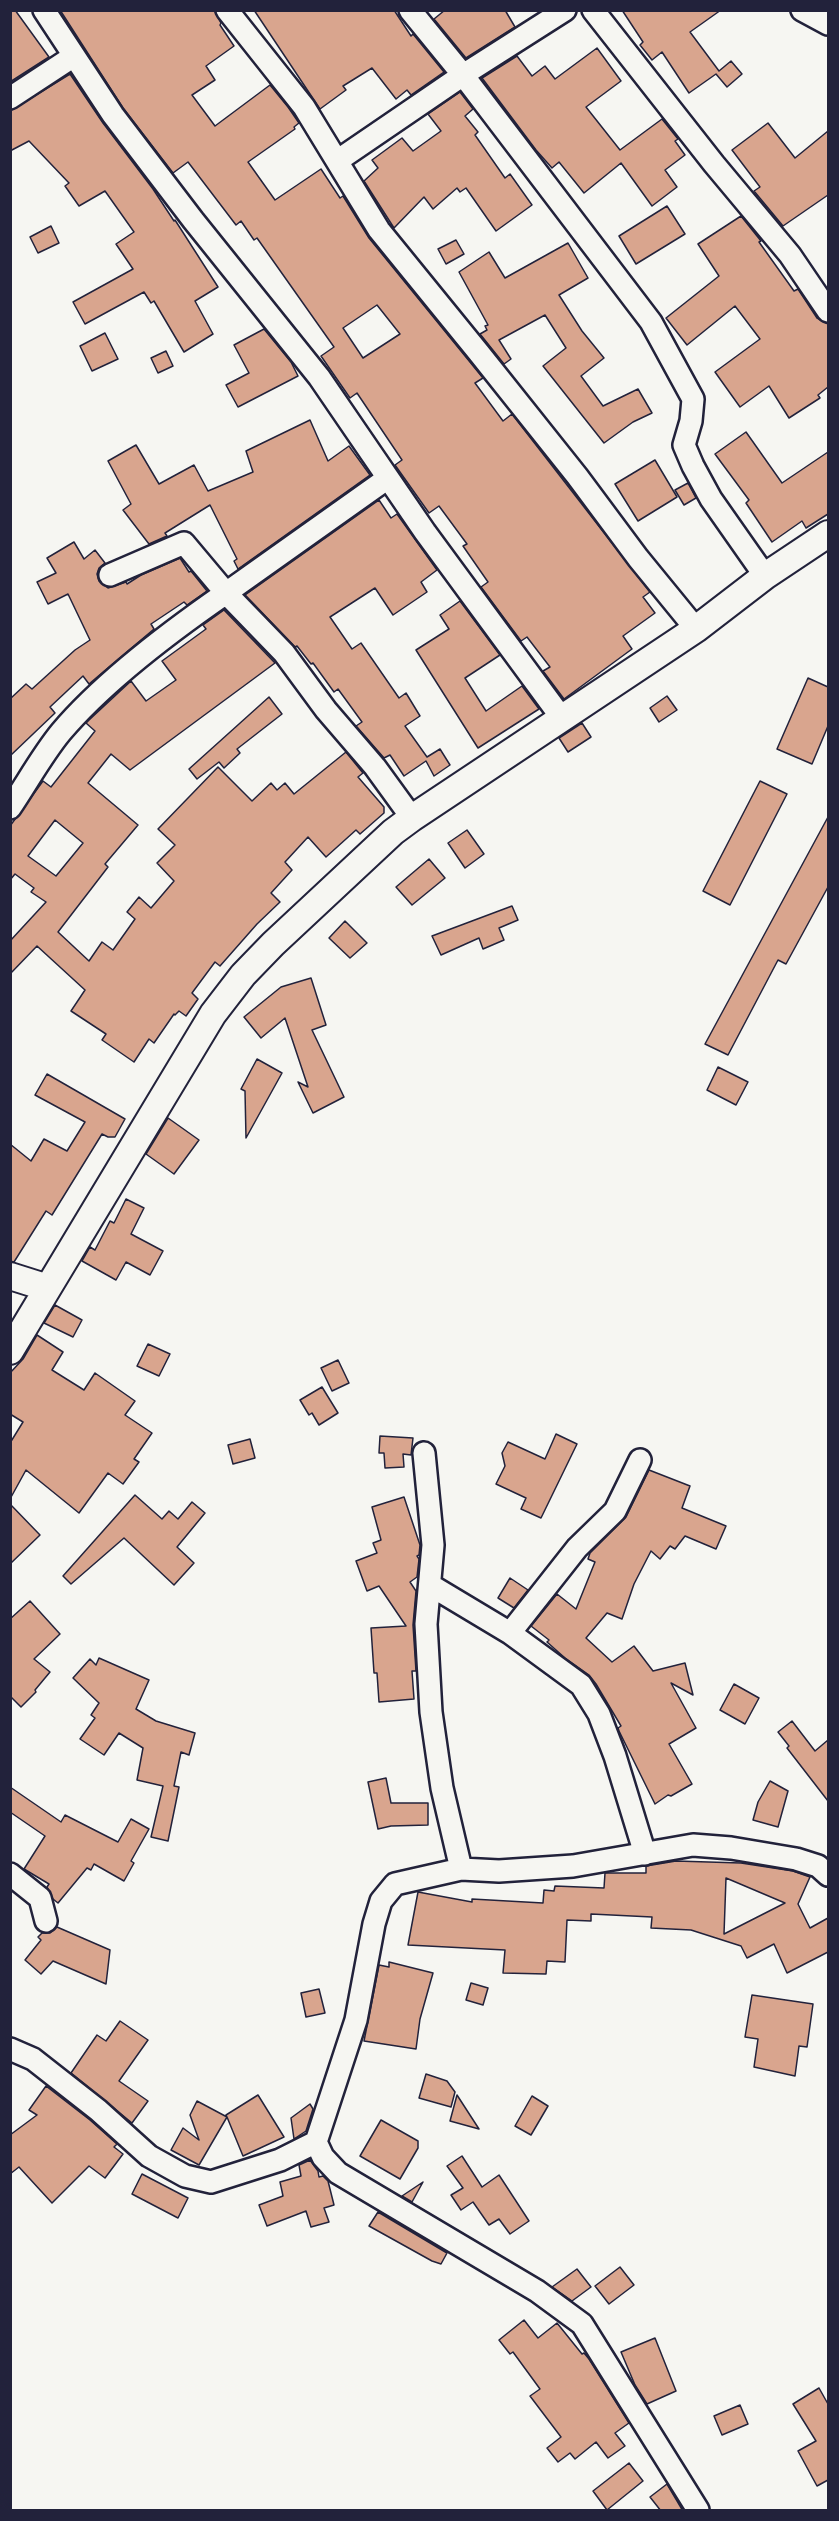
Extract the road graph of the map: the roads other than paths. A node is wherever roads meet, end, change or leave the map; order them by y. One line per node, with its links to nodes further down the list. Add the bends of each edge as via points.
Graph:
1 (44, 10): 8 (street)
2 (227, 10): 11 (street, via 304,107)
3 (410, 10): 9 (street)
4 (565, 10): 9 (street)
5 (593, 10): 12 (street, via 790,255)
6 (802, 10): 7 (street)
7 (828, 24)
8 (74, 56): 10 (street); 13 (street, via 113,115 193,220 319,377)
9 (464, 75): 11 (street); 16 (street, via 651,322 693,399 684,445 693,466 711,500)
10 (10, 98)
11 (337, 161): 18 (street, via 379,230)
12 (828, 311)
13 (388, 478): 17 (street); 19 (street)
14 (828, 534): 16 (street)
15 (110, 575): 17 (street, via 184,543)
16 (765, 576): 18 (street)
17 (226, 593): 20 (street, via 101,691 62,731); 21 (street, via 284,653)
18 (696, 629): 19 (street)
19 (561, 717): 21 (street)
20 (10, 808)
21 (412, 818): 23 (street, via 243,975 213,1014)
22 (10, 1276): 23 (street)
23 (48, 1288): 24 (street)
24 (10, 1351)
25 (424, 1453): 27 (street, via 433,1545)
26 (640, 1460): 28 (street, via 615,1511 577,1548)
27 (430, 1585): 28 (street); 31 (street, via 426,1624 431,1712 442,1788)
28 (510, 1633): 29 (street, via 581,1685 599,1714)
29 (645, 1854): 30 (street, via 693,1845 731,1848); 31 (street, via 573,1866 499,1871)
30 (825, 1867)
31 (461, 1869): 35 (street, via 395,1884 381,1901 356,2020)
32 (10, 1874): 33 (street, via 40,1898)
33 (46, 1921)
34 (10, 2049): 35 (street, via 33,2059 148,2156 185,2176 211,2182 280,2160)
35 (316, 2142): 36 (street, via 338,2173 537,2291 582,2324)
36 (698, 2511)

